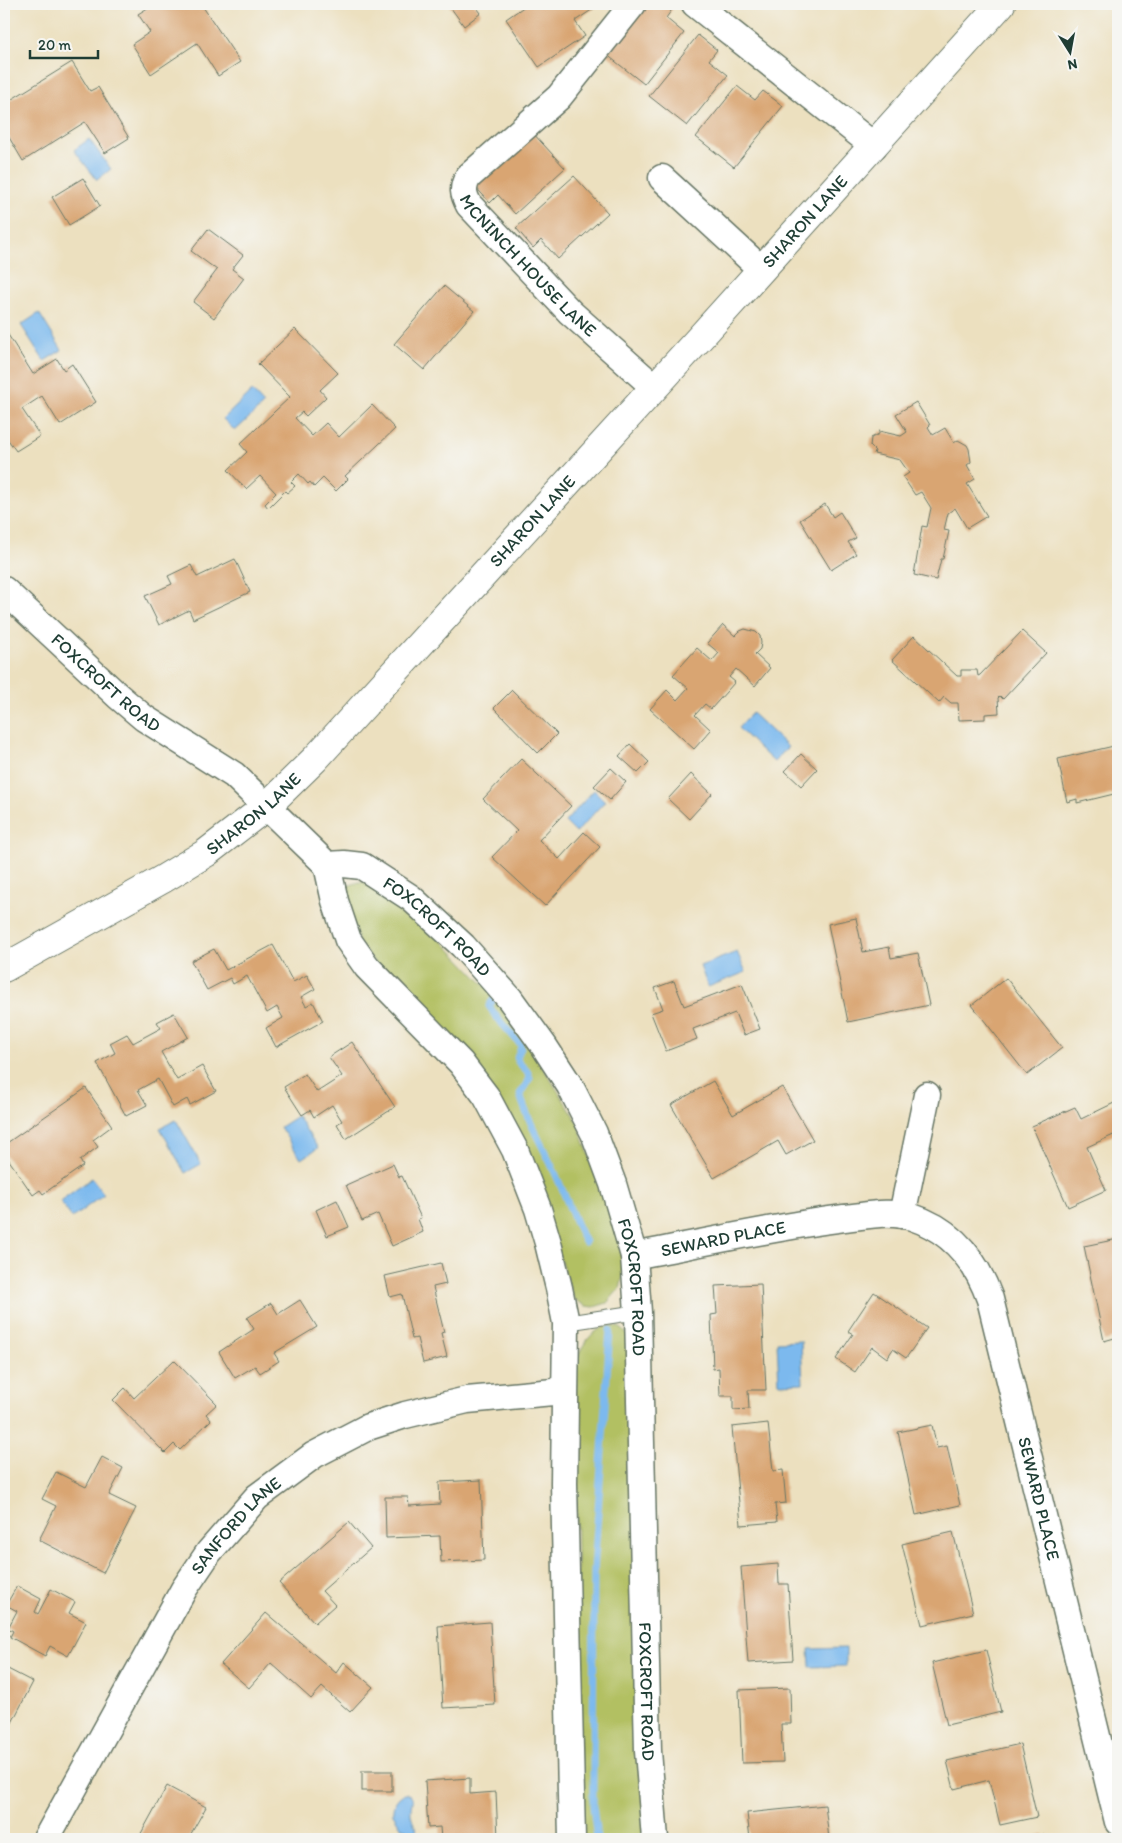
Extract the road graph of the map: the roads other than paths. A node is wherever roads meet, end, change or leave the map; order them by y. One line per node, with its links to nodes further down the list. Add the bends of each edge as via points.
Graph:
1 (633, 4): 7 (street, MCNINCH HOUSE LANE, via 559,97 468,177 463,194 469,205 570,312)
2 (696, 4): 4 (street)
3 (1001, 4): 4 (main road, SHARON LANE)
4 (874, 146): 6 (main road, SHARON LANE)
5 (662, 178): 6 (street)
6 (761, 269): 7 (main road, SHARON LANE)
7 (654, 387): 9 (main road, SHARON LANE, via 315,759)
8 (4, 590): 9 (street, FOXCROFT ROAD, via 144,718 234,775)
9 (267, 806): 10 (street, FOXCROFT ROAD); 11 (main road, SHARON LANE, via 206,853)
10 (326, 865): 14 (street, FOXCROFT ROAD, via 362,866 411,898 463,946 510,999 570,1086 594,1133); 16 (street, via 348,940 380,981 461,1062 486,1096 515,1150 538,1209)
11 (4, 968)
12 (927, 1095): 13 (street)
13 (902, 1216): 14 (street, SEWARD PLACE, via 884,1214 807,1222); 18 (street, SEWARD PLACE, via 911,1217 947,1235 977,1268 987,1292)
14 (634, 1256): 15 (street, FOXCROFT ROAD)
15 (638, 1312): 16 (lane); 21 (street, FOXCROFT ROAD, via 648,1751)
16 (566, 1323): 17 (street)
17 (564, 1391): 19 (street, SANFORD LANE, via 467,1400 368,1427 314,1455 257,1497 208,1552 184,1589); 20 (street)
18 (1118, 1822)
19 (46, 1839)
20 (572, 1839)
21 (655, 1839)

